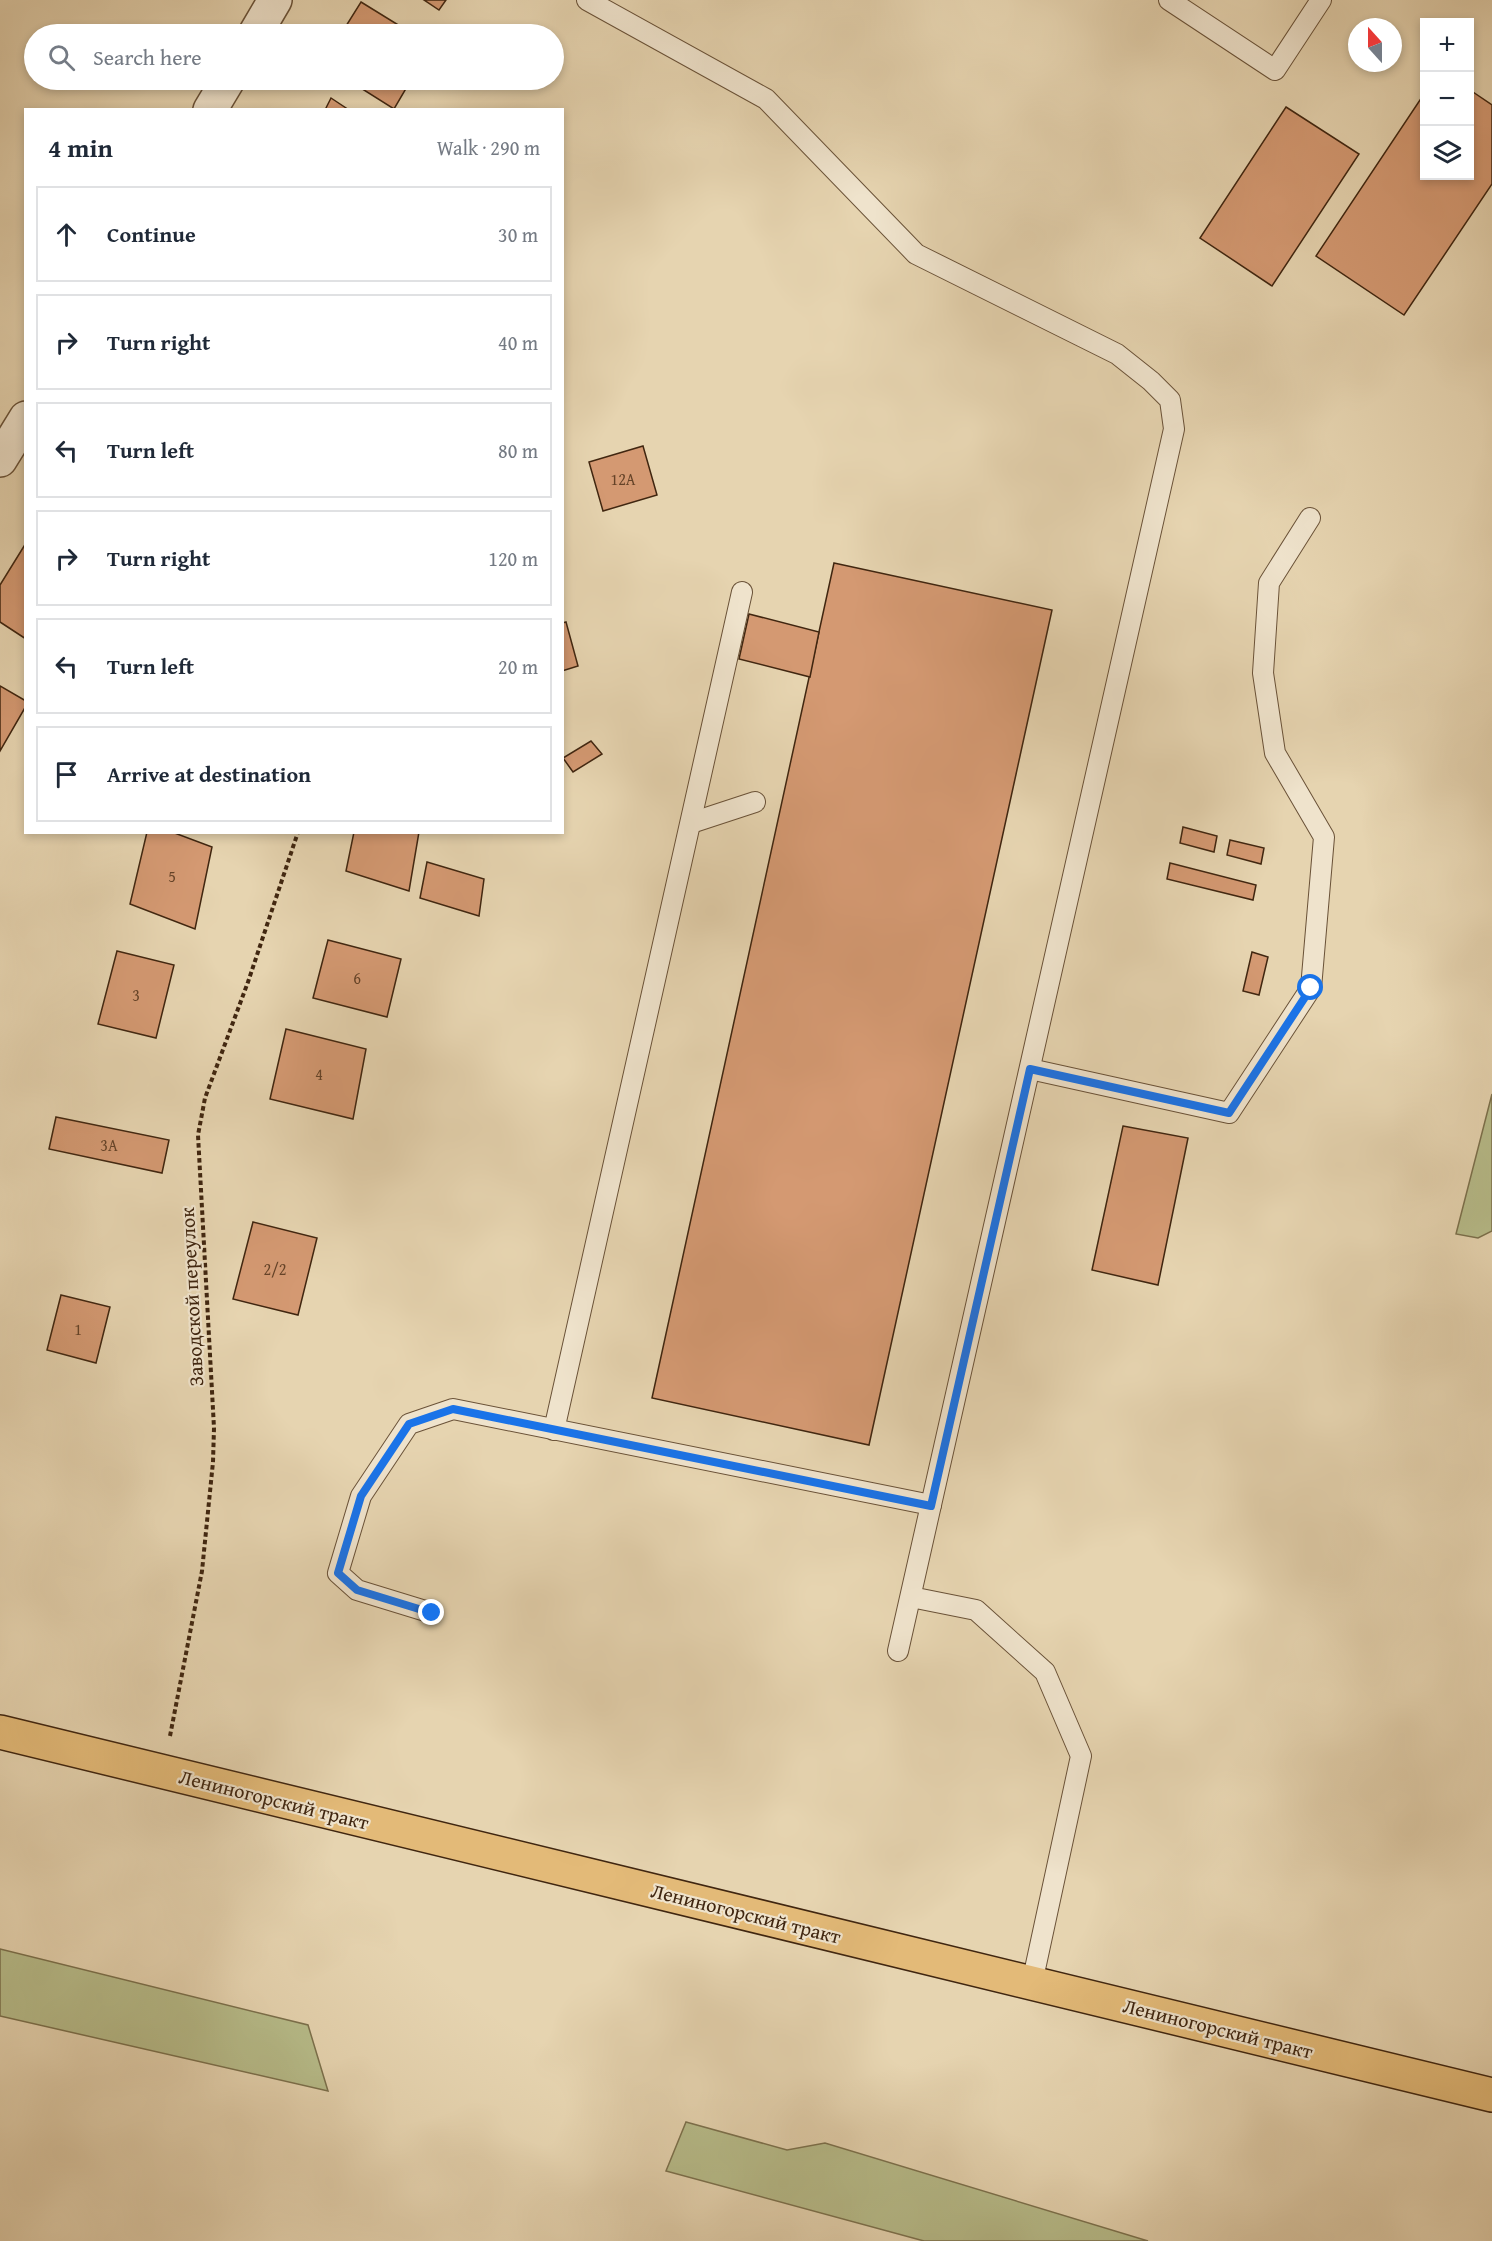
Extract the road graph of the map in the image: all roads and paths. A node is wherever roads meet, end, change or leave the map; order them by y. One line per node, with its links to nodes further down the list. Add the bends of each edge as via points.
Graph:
1 (275, 0): 5 (street)
2 (587, 0): 15 (lane, via 766,99 916,254 1117,354 1170,400 1174,429)
3 (1169, 0): 4 (lane, via 1275,70)
4 (1321, 0)
5 (261, 24)
6 (222, 90): 7 (street)
7 (211, 108)
8 (24, 421): 9 (street)
9 (0, 460)
10 (1310, 518): 15 (lane, via 1269,583 1263,673 1275,753 1324,837 1311,988 1229,1113)
11 (742, 592): 13 (lane)
12 (755, 802): 13 (lane)
13 (691, 823): 16 (lane)
14 (297, 834): 22 (path, Заводской переулок, via 205,1098 198,1135 213,1462 202,1571)
15 (1030, 1069): 17 (lane)
16 (554, 1430): 17 (lane); 19 (lane, via 453,1409 409,1424 361,1496 338,1573 357,1590)
17 (931, 1506): 18 (lane)
18 (911, 1598): 20 (lane); 23 (lane, via 976,1610 1045,1672 1082,1756)
19 (432, 1613)
20 (898, 1651)
21 (0, 1732): 22 (main road, Лениногорский тракт)
22 (162, 1772): 23 (main road, Лениногорский тракт)
23 (1032, 1983): 24 (main road, Лениногорский тракт)
24 (1492, 2095)

